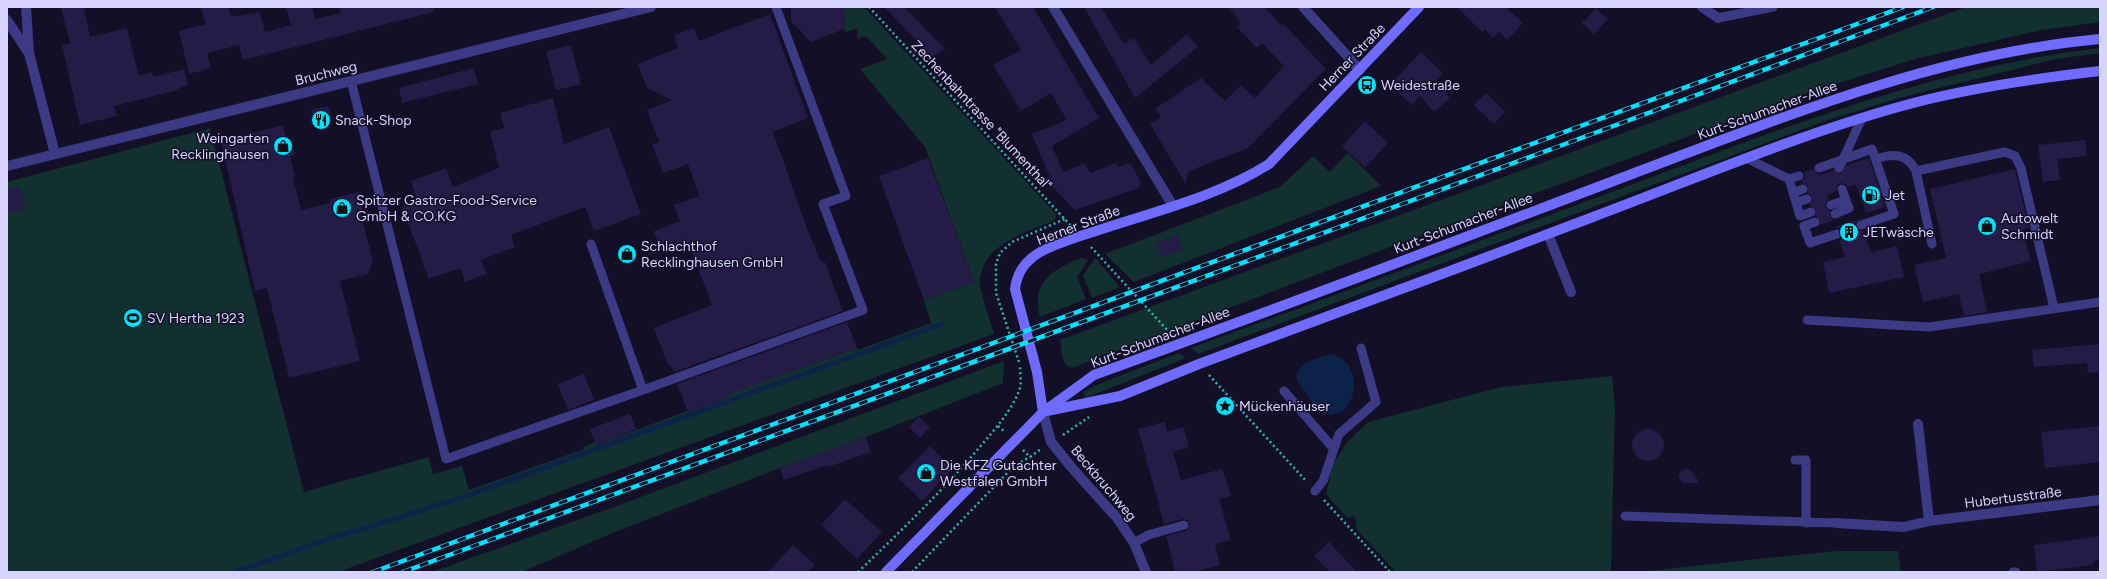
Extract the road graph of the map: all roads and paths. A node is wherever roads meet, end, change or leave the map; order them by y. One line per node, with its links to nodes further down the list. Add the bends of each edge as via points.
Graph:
1 (26, 7): 13 (street)
2 (651, 7): 16 (street, Bruchweg)
3 (776, 7): 52 (lane, via 846,196 824,204 863,310)
4 (869, 7): 42 (path, Zechenbahntrasse "Blumenthal")
5 (1053, 7): 35 (street)
6 (1303, 7): 14 (street)
7 (1419, 7): 14 (main road, Herner Straße)
8 (1702, 7): 10 (street)
9 (1773, 7): 10 (lane)
10 (1718, 18)
11 (7, 20): 13 (street)
12 (2100, 39): 49 (main road, Kurt-Schumacher-Allee, via 2064,42 1931,70 1817,106)
13 (29, 53): 18 (street)
14 (1360, 70): 35 (main road, Herner Straße, via 1269,164 1247,178)
15 (2100, 71): 17 (main road, via 1973,90)
16 (350, 81): 18 (street, Bruchweg); 52 (lane, via 446,459)
17 (1862, 118): 19 (main road); 20 (lane)
18 (55, 154): 22 (street, Bruchweg)
19 (1748, 159): 27 (lane); 40 (main road)
20 (1842, 159): 21 (lane, via 1872,149); 23 (lane); 24 (lane)
21 (1876, 159): 25 (lane, via 1893,154 1900,155 1913,165); 39 (lane, via 1894,214)
22 (7, 166)
23 (1819, 168)
24 (1839, 168)
25 (1916, 171): 44 (lane); 47 (lane, via 2005,152 2015,156 2022,168)
26 (1798, 176): 27 (lane)
27 (1788, 179): 30 (lane)
28 (1803, 189): 30 (lane)
29 (1842, 189): 32 (lane)
30 (1793, 193): 33 (lane)
31 (1807, 199): 33 (lane)
32 (1846, 200): 34 (lane); 37 (lane, via 1850,208)
33 (1796, 203): 36 (lane, via 1800,216)
34 (1831, 205)
35 (1173, 206): 42 (main road, Herner Straße)
36 (1812, 212)
37 (1835, 214)
38 (1815, 222): 41 (lane, via 1804,226 1810,244)
39 (1861, 225)
40 (1548, 234): 45 (street); 51 (main road)
41 (1837, 234)
42 (1080, 236): 49 (path, Zechenbahntrasse "Blumenthal"); 54 (main road, Herner Straße, via 1038,253 1024,264 1016,278 1015,289 1037,372)
43 (591, 244): 52 (lane)
44 (1932, 244)
45 (1571, 292)
46 (2100, 302): 47 (lane)
47 (2054, 308): 48 (lane, via 1929,327)
48 (1807, 320)
49 (1180, 344): 54 (main road, Kurt-Schumacher-Allee, via 1094,375)
50 (1361, 348): 59 (lane, via 1376,402 1339,434)
51 (1199, 364): 54 (main road, via 1120,396); 63 (path)
52 (643, 390)
53 (1284, 391): 59 (lane)
54 (1043, 412): 58 (street, Beckbruchweg); 72 (main road)
55 (1095, 413): 58 (path)
56 (1918, 424): 66 (street)
57 (998, 426): 71 (path, via 906,527)
58 (1051, 442): 60 (path); 70 (street, Beckbruchweg, via 1117,518)
59 (1333, 448): 63 (lane, via 1323,481)
60 (1035, 453)
61 (1030, 457): 73 (path, via 1014,466)
62 (1796, 460): 67 (lane, via 1806,460)
63 (1315, 491): 75 (path)
64 (2100, 500): 66 (street, Hubertusstraße)
65 (1625, 516): 67 (lane)
66 (1929, 521): 68 (street, Hubertusstraße, via 1904,527)
67 (1806, 523): 68 (lane)
68 (1836, 523)
69 (1184, 525): 70 (lane, via 1148,535)
70 (1134, 543): 74 (street, Beckbruchweg)
71 (858, 572)
72 (886, 572)
73 (912, 572)
74 (1146, 572)
75 (1390, 572)
76 (2013, 572): 77 (lane)
77 (2016, 572)

